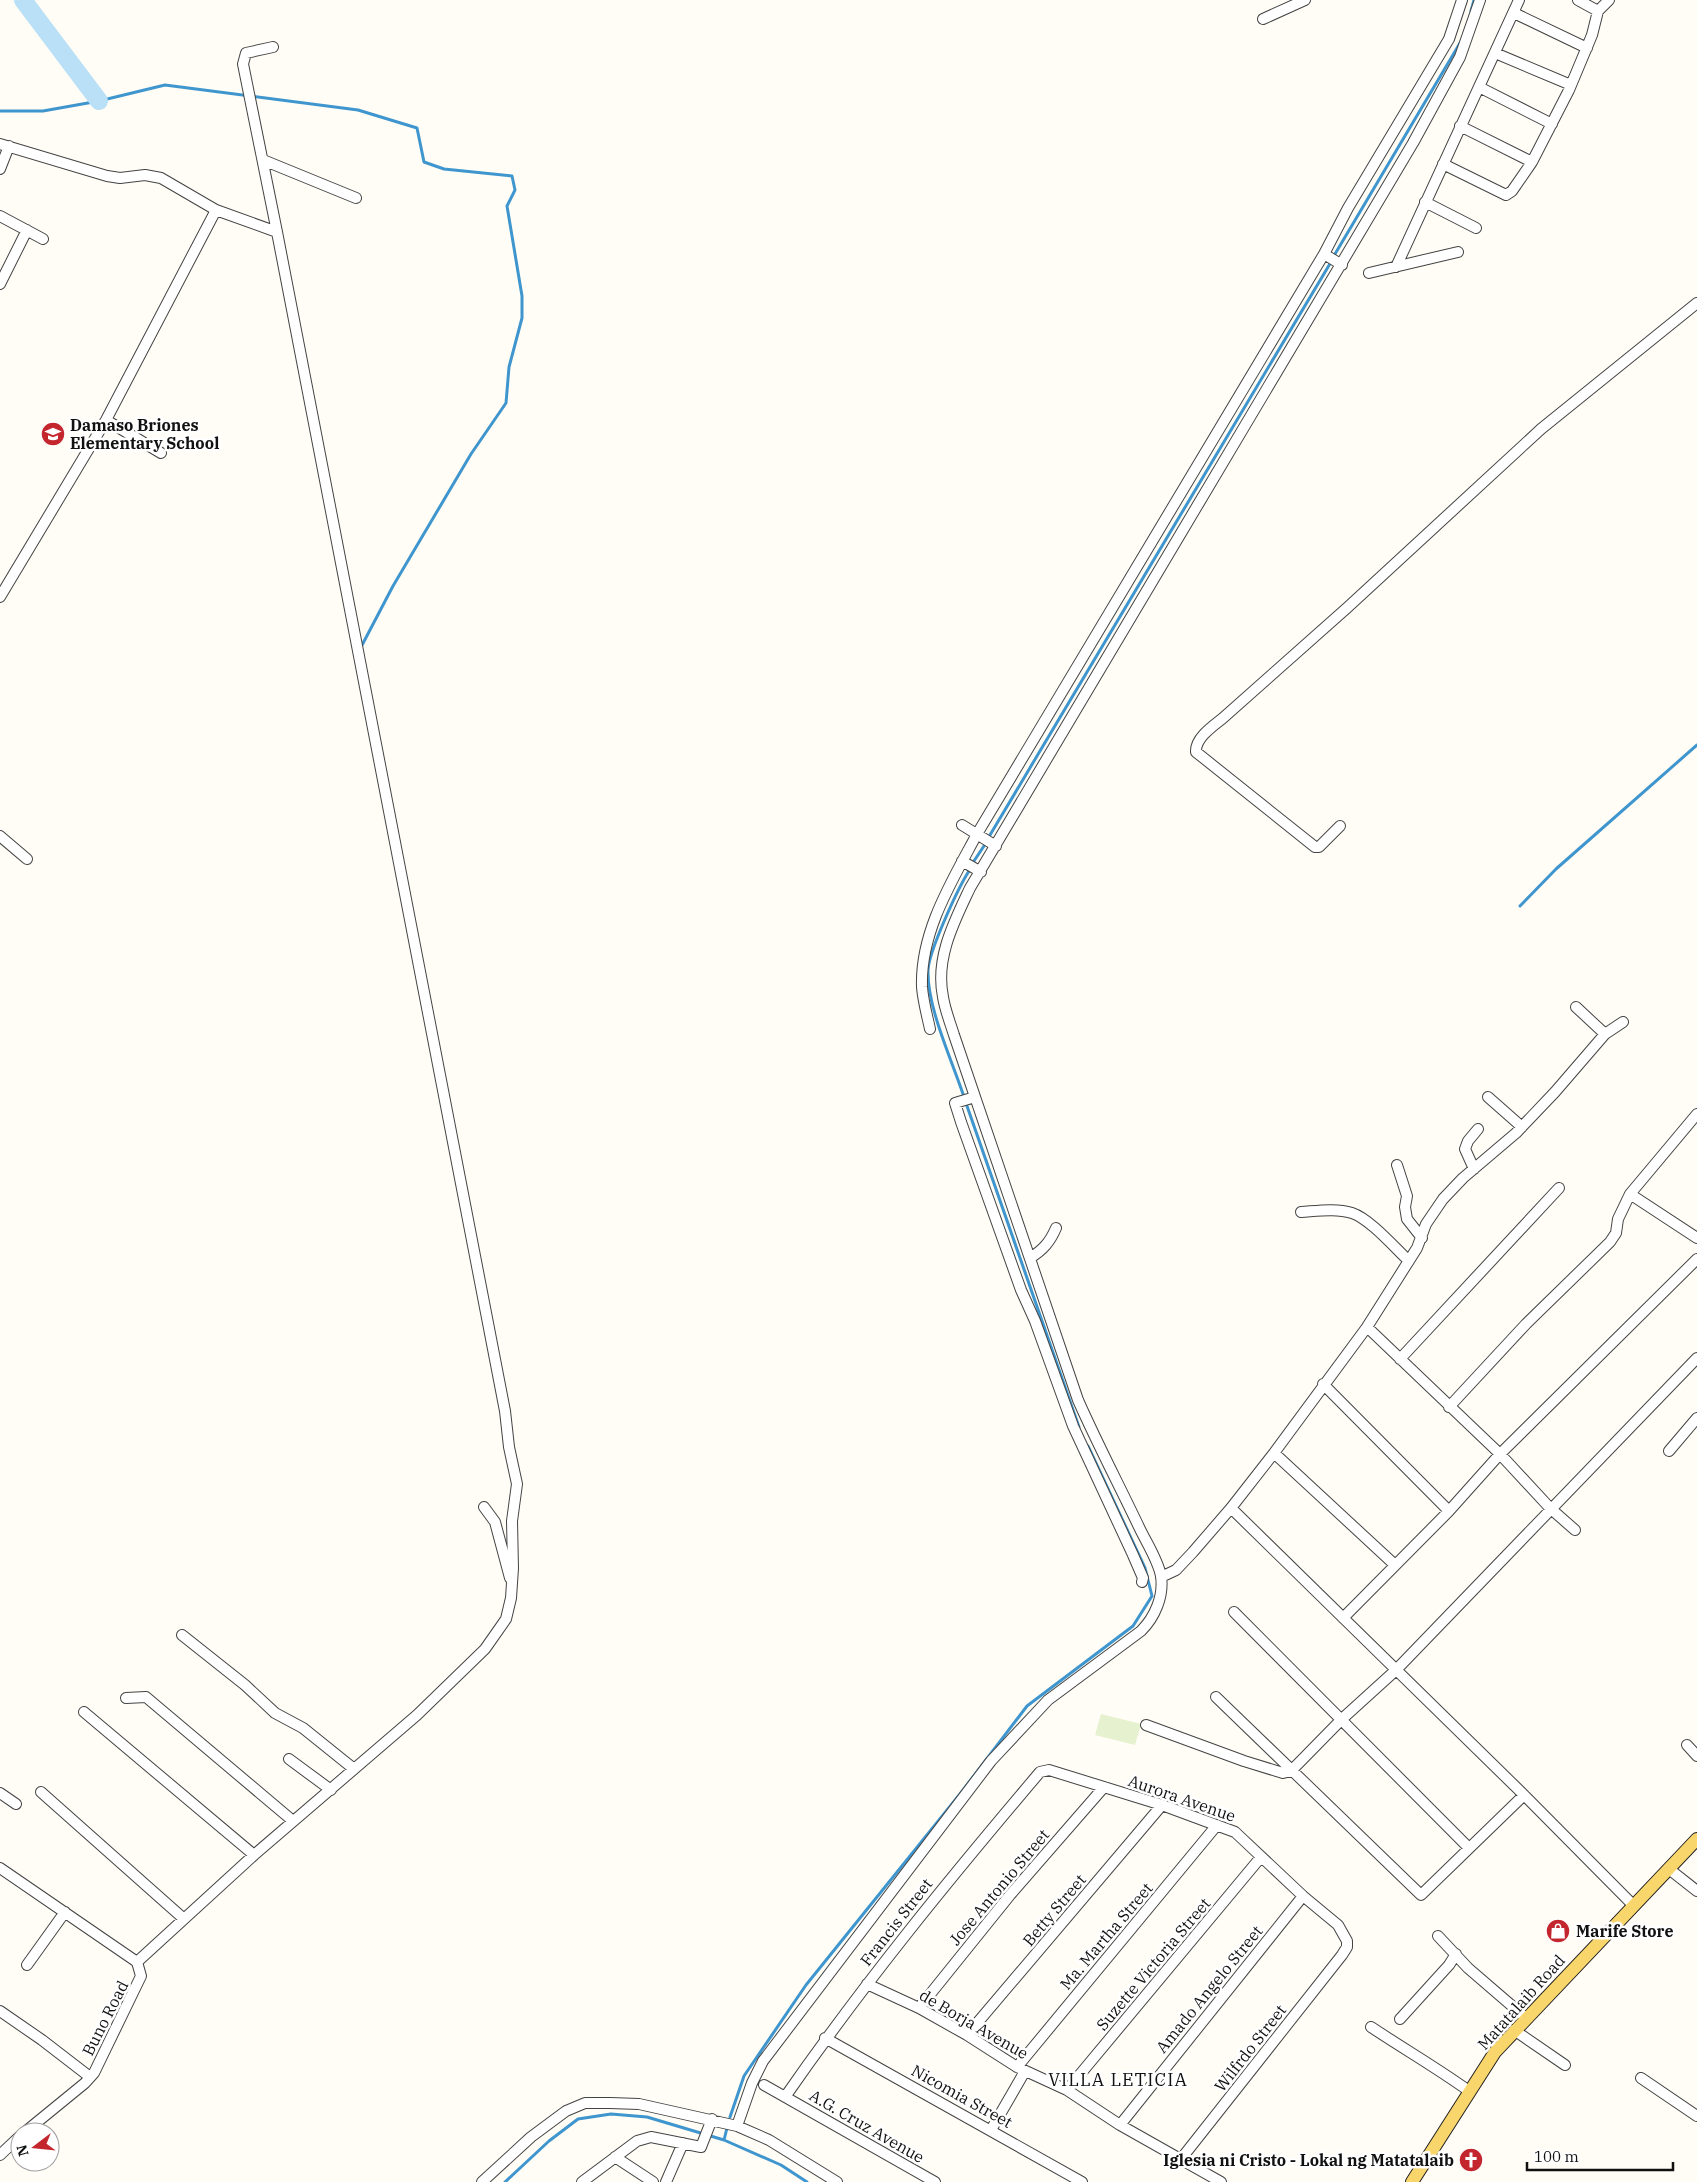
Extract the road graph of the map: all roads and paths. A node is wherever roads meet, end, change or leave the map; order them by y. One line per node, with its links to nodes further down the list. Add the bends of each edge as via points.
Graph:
1 (1305, 0): 9 (street)
2 (1462, 0): 31 (street, via 1449,39)
3 (1480, 0): 32 (street, via 1460,57)
4 (1520, 0): 8 (street)
5 (1578, 0): 7 (street)
6 (1609, 0): 7 (street)
7 (1598, 11): 11 (street)
8 (1514, 13): 11 (street); 12 (street)
9 (1263, 19)
10 (273, 47): 18 (street, via 246,53 243,64)
11 (1586, 48): 13 (street)
12 (1495, 53): 13 (street); 14 (street)
13 (1571, 85): 15 (street)
14 (1479, 87): 15 (street); 16 (street)
15 (1552, 124): 19 (street)
16 (1460, 126): 19 (street); 20 (street)
17 (4, 145): 21 (street); 24 (street, via 106,176 161,178)
18 (263, 160): 22 (street); 28 (street)
19 (1532, 162): 20 (street, via 1506,195)
20 (1443, 164): 23 (street)
21 (0, 169)
22 (356, 198)
23 (1425, 202): 26 (street); 33 (street)
24 (216, 210): 28 (street); 37 (street)
25 (0, 216): 27 (street)
26 (1476, 228)
27 (27, 230): 29 (street); 35 (street)
28 (277, 232): 85 (street, via 505,1411 517,1484 512,1521)
29 (42, 238)
30 (1458, 252): 33 (street)
31 (1324, 254): 32 (street); 42 (street)
32 (1342, 265): 44 (street)
33 (1396, 267): 34 (street)
34 (1369, 273)
35 (0, 284)
36 (1697, 303): 41 (street, via 1541,429 1196,745 1196,752 1314,847 1319,847)
37 (106, 420): 38 (street); 39 (street)
38 (161, 453)
39 (0, 597)
40 (962, 825): 42 (street)
41 (1340, 826)
42 (976, 834): 44 (street); 46 (street)
43 (0, 836): 45 (street)
44 (996, 846): 47 (street)
45 (27, 859)
46 (962, 861): 47 (street); 50 (street, via 926,943 922,988)
47 (980, 872): 52 (street, via 954,921 941,973 947,1012)
48 (1576, 1007): 51 (street)
49 (1623, 1022): 51 (street)
50 (930, 1029)
51 (1605, 1034): 55 (street)
52 (975, 1097): 65 (street); 84 (street, via 955,1103 961,1122 1070,1418 1133,1555)
53 (1488, 1097): 55 (street)
54 (1697, 1114): 60 (street)
55 (1522, 1127): 58 (street)
56 (1478, 1129): 58 (street, via 1465,1149)
57 (1397, 1165): 63 (street, via 1407,1196 1407,1219)
58 (1474, 1169): 63 (street, via 1443,1199 1426,1224)
59 (1559, 1188): 70 (street)
60 (1630, 1194): 64 (street); 72 (street, via 1610,1242 1526,1324)
61 (1301, 1212): 67 (street, via 1336,1210 1353,1213)
62 (1056, 1228): 65 (street, via 1049,1243)
63 (1422, 1238): 67 (street)
64 (1697, 1238)
65 (1030, 1258): 83 (street, via 1080,1405)
66 (1697, 1259): 76 (street)
67 (1409, 1261): 68 (street)
68 (1367, 1327): 70 (street); 71 (street)
69 (1697, 1358): 79 (street)
70 (1400, 1359): 72 (street)
71 (1323, 1384): 75 (street); 80 (street)
72 (1450, 1407): 76 (street)
73 (1697, 1418): 74 (street)
74 (1669, 1451)
75 (1274, 1453): 78 (street); 82 (street)
76 (1500, 1454): 79 (street); 80 (street)
77 (484, 1507): 85 (street, via 495,1522)
78 (1231, 1508): 83 (street, via 1176,1570); 87 (street)
79 (1550, 1508): 81 (street); 89 (street)
80 (1449, 1511): 82 (street)
81 (1575, 1530)
82 (1395, 1565): 87 (street)
83 (1161, 1576): 147 (street, via 1160,1597 1147,1624 1048,1700 991,1761 953,1810 763,2061)
84 (1142, 1582)
85 (512, 1583): 98 (street, via 506,1619 485,1649 417,1715)
86 (1234, 1612): 93 (street)
87 (1343, 1618): 89 (street)
88 (182, 1635): 98 (street, via 275,1713 304,1728)
89 (1396, 1670): 93 (street); 105 (street)
90 (126, 1698): 108 (street, via 146,1697)
91 (1216, 1698): 99 (street)
92 (84, 1712): 112 (street)
93 (1342, 1719): 99 (street); 111 (street)
94 (1146, 1725): 99 (street, via 1244,1761 1284,1773)
95 (1687, 1745): 96 (street)
96 (1697, 1756)
97 (289, 1759): 102 (street)
98 (354, 1769): 102 (street)
99 (1291, 1771): 111 (street, via 1418,1895 1423,1895)
100 (1040, 1772): 101 (street, Aurora Avenue, via 1049,1770); 126 (street, Francis Street, via 952,1875)
101 (1104, 1787): 107 (street, Aurora Avenue); 127 (street, Jose Antonio Street, via 1010,1895)
102 (331, 1790): 108 (street)
103 (41, 1792): 120 (street)
104 (0, 1793): 106 (street)
105 (1524, 1794): 111 (street); 118 (street)
106 (16, 1804)
107 (1162, 1805): 109 (street, Aurora Avenue); 133 (street, Betty Street)
108 (293, 1821): 112 (street)
109 (1217, 1825): 113 (street, Aurora Avenue, via 1235,1832); 136 (street, Ma. Martha Street)
110 (1697, 1839): 115 (main road, Matatalaib Road)
111 (1470, 1848)
112 (254, 1854): 120 (street)
113 (1262, 1857): 117 (street, Aurora Avenue); 140 (street, Suzette Victoria Street)
114 (0, 1868): 119 (street, Buno Road)
115 (1669, 1869): 116 (street); 118 (main road, Matatalaib Road)
116 (1697, 1891)
117 (1303, 1896): 123 (street, Aurora Avenue, via 1329,1916 1345,1934 1347,1947); 146 (street, Amado Angelo Street)
118 (1633, 1905): 130 (main road, Matatalaib Road)
119 (65, 1912): 124 (street, Buno Road); 125 (street)
120 (184, 1919): 124 (street)
121 (1438, 1936): 122 (street)
122 (1456, 1954): 129 (street); 130 (street)
123 (1342, 1955): 153 (street, Wilfrdo Street)
124 (137, 1962): 137 (street, Buno Road, via 141,1980)
125 (27, 1965)
126 (867, 1984): 127 (street, de Borja Avenue); 134 (street, Francis Street)
127 (919, 2008): 133 (street, de Borja Avenue)
128 (0, 2011): 137 (street)
129 (1400, 2018)
130 (1526, 2018): 132 (main road, Matatalaib Road)
131 (1371, 2027): 141 (street)
132 (1514, 2030): 135 (street); 141 (main road, Matatalaib Road)
133 (968, 2035): 136 (street, de Borja Avenue)
134 (826, 2038): 142 (street, Francis Street); 148 (street, Nicomia Street)
135 (1565, 2065)
136 (1021, 2069): 140 (street, de Borja Avenue); 148 (street, Ma. Martha Street)
137 (90, 2077): 144 (street, Buno Road)
138 (1641, 2078): 143 (street)
139 (764, 2085): 142 (street, A.G. Cruz Avenue)
140 (1067, 2090): 146 (street, de Borja Avenue)
141 (1469, 2091): 162 (main road, Matatalaib Road)
142 (785, 2097): 159 (street, A.G. Cruz Avenue)
143 (1697, 2116)
144 (37, 2122)
145 (710, 2123): 147 (street); 149 (street, via 701,2147); 155 (street, via 638,2104 585,2103 553,2120)
146 (1120, 2125): 153 (street, de Borja Avenue)
147 (737, 2126): 158 (street, via 769,2140)
148 (991, 2130): 160 (street, Nicomia Street)
149 (683, 2143): 152 (street, via 644,2138); 157 (street)
150 (10, 2146): 151 (street)
151 (0, 2155)
152 (615, 2157): 154 (street); 156 (street)
153 (1181, 2159): 161 (street, de Borja Avenue)
154 (586, 2181)
155 (482, 2182)
156 (653, 2182)
157 (666, 2182)
158 (837, 2182)
159 (935, 2182)
160 (1082, 2182)
161 (1221, 2182)
162 (1412, 2182)

